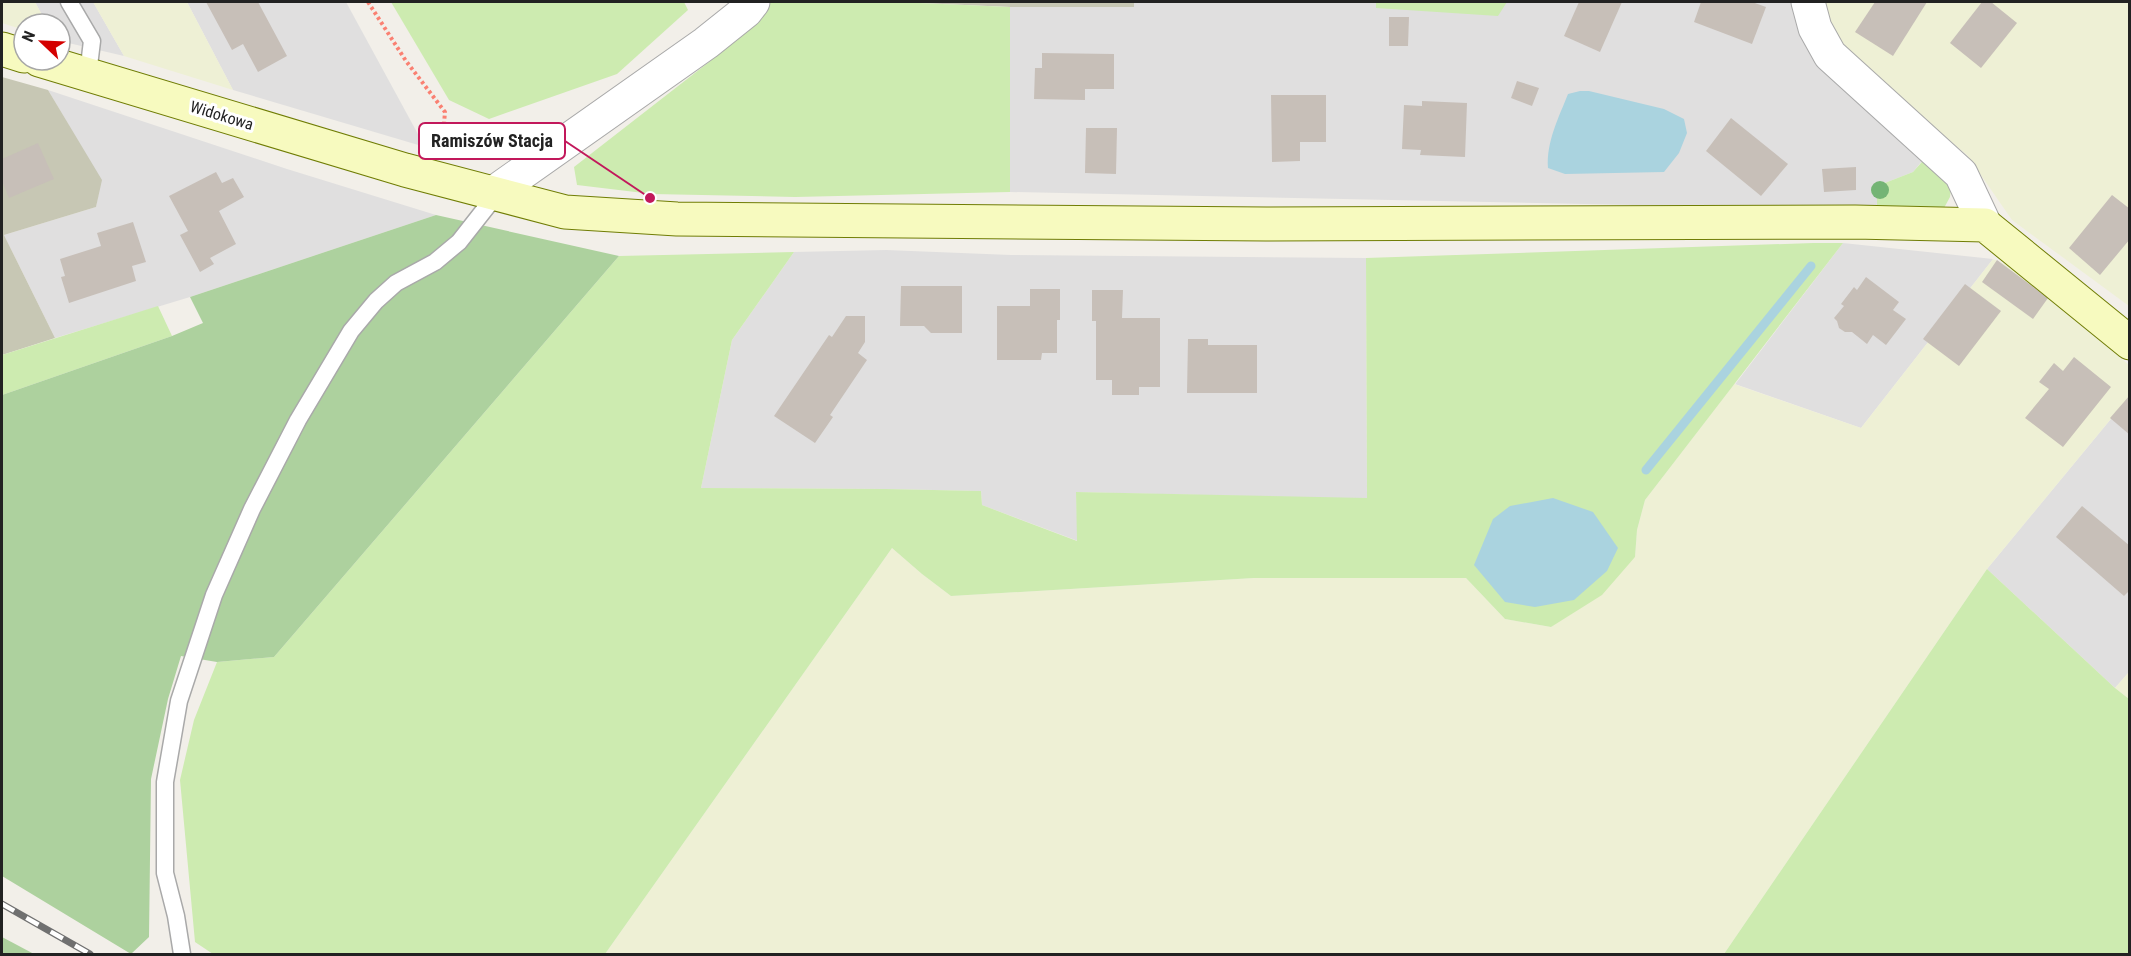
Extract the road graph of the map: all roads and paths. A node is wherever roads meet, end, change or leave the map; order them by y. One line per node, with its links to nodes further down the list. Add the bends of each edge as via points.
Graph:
1 (69, 2): 6 (lane, via 92,41)
2 (368, 2): 7 (path, via 445,112)
3 (753, 2): 8 (street, via 706,43)
4 (1808, 2): 9 (street, via 1815,28 1830,55 1962,174)
5 (72, 69): 6 (street, Widokowa)
6 (88, 74): 7 (street, Widokowa)
7 (439, 180): 8 (street, Widokowa)
8 (494, 195): 9 (street, Widokowa, via 566,212 677,219); 11 (lane, via 459,242 435,262 396,283 351,331 298,420 214,595 179,701 165,782 165,873)
9 (1985, 225): 10 (street)
10 (2130, 343)
11 (182, 954)

